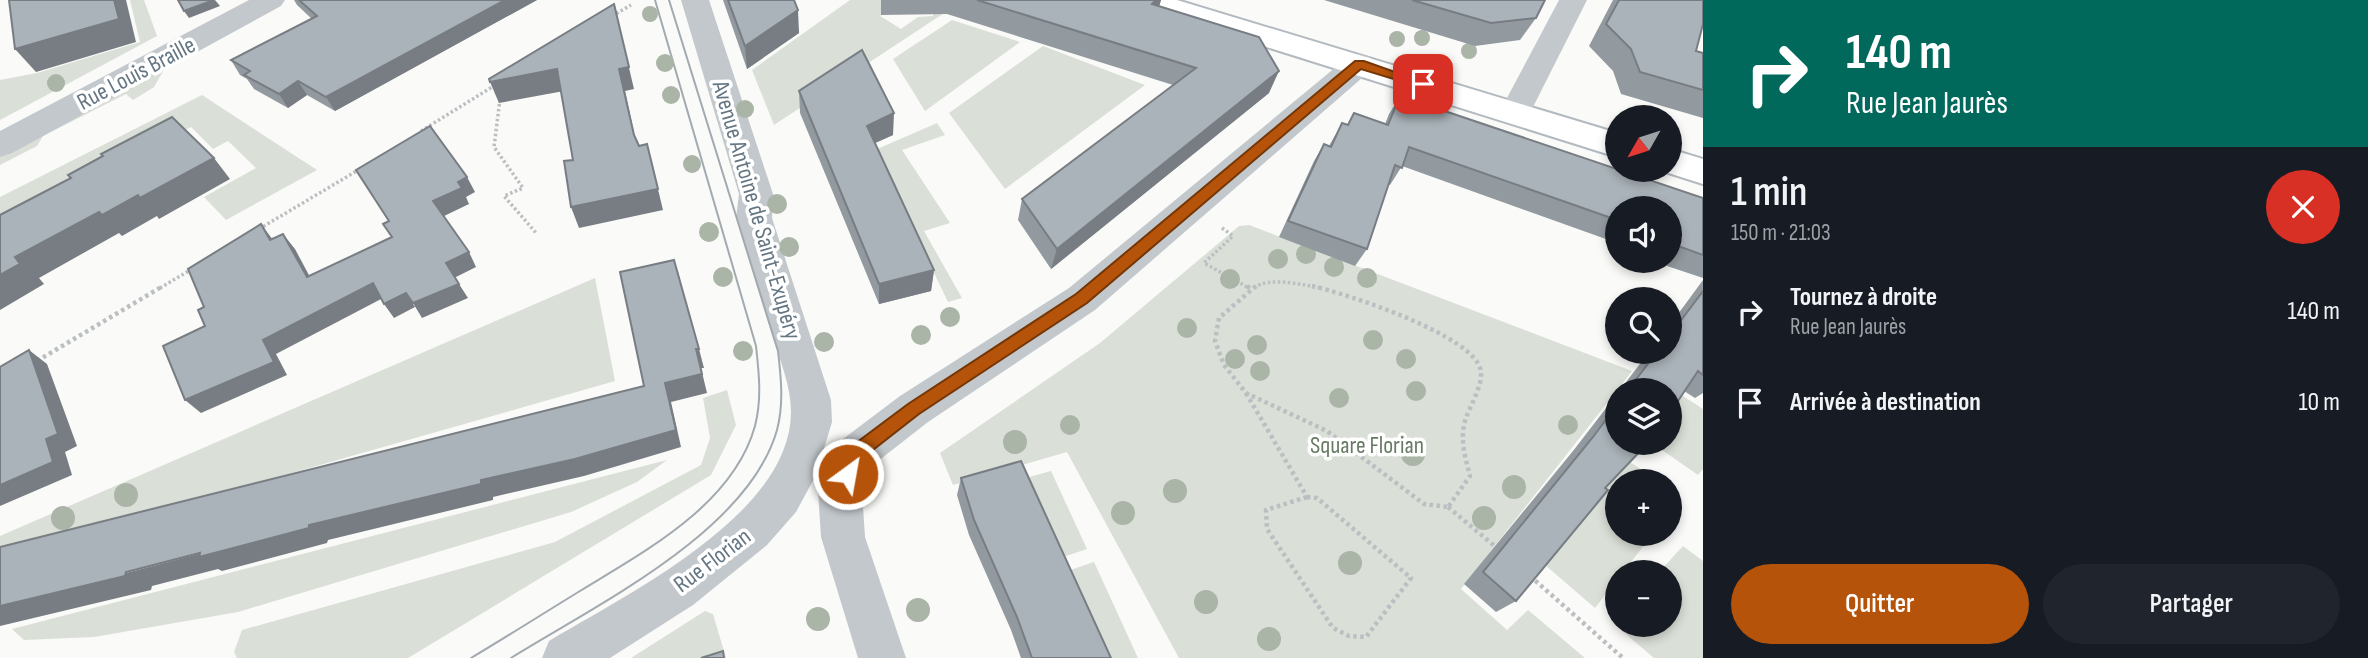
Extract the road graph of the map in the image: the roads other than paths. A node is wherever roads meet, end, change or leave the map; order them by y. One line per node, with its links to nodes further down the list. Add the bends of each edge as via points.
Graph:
1 (271, 0): 8 (street, Rue Louis Braille)
2 (695, 0): 11 (street, Avenue Antoine de Saint-Exupéry, via 756,194 754,218 805,376)
3 (1146, 0): 5 (main road)
4 (1573, 0): 6 (street)
5 (1359, 64): 6 (main road); 13 (street, via 1082,299 914,409 858,452 840,491 843,537)
6 (1515, 113): 7 (main road)
7 (1605, 141)
8 (0, 145)
9 (1682, 165): 10 (main road)
10 (1703, 172)
11 (812, 422): 12 (street, Rue Florian, via 801,460 762,522 727,555)
12 (566, 658)
13 (882, 658)

